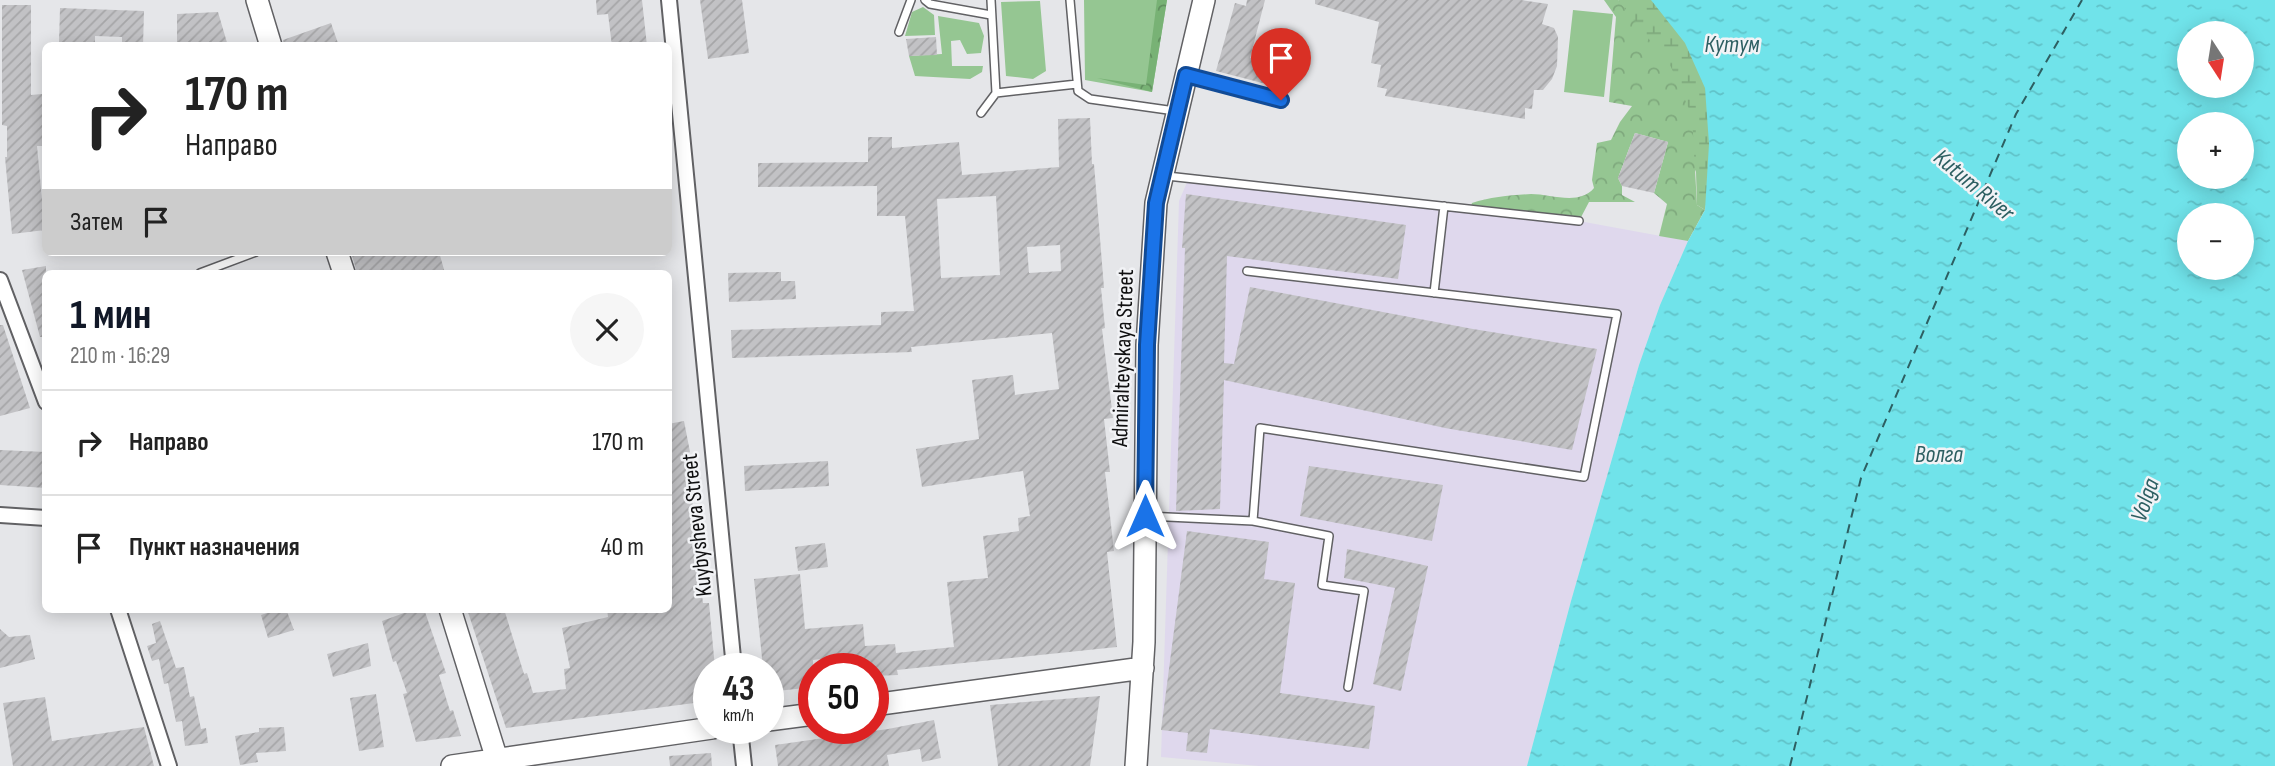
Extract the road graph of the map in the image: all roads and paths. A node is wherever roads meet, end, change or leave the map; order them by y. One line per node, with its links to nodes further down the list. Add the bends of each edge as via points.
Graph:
1 (257, 0): 10 (main road)
2 (669, 0): 32 (street, Kuybysheva Street)
3 (911, 0): 9 (lane)
4 (925, 0): 8 (lane)
5 (990, 0): 8 (lane)
6 (1070, 0): 12 (lane)
7 (1204, 0): 11 (main road, Admiralteyskaya Street)
8 (991, 15): 13 (lane)
9 (899, 32)
10 (270, 42)
11 (1186, 75): 14 (lane); 15 (main road, Admiralteyskaya Street)
12 (1077, 83): 13 (lane); 15 (lane, via 1078,91 1090,99)
13 (996, 93): 16 (lane)
14 (1281, 100)
15 (1178, 111): 17 (main road, Admiralteyskaya Street)
16 (981, 113)
17 (1162, 176): 18 (lane); 27 (main road, Admiralteyskaya Street, via 1156,203 1147,345)
18 (1444, 206): 19 (lane); 24 (lane)
19 (1579, 221)
20 (245, 256): 21 (lane)
21 (208, 270)
22 (1247, 271): 24 (lane)
23 (0, 280): 25 (street)
24 (1434, 293): 29 (lane, via 1617,314 1584,477 1260,428)
25 (42, 391)
26 (0, 515): 28 (street)
27 (1145, 516): 29 (lane); 33 (main road, Admiralteyskaya Street)
28 (42, 518)
29 (1253, 521): 34 (lane, via 1329,536 1322,585 1364,591)
30 (119, 613): 39 (street)
31 (451, 613): 38 (main road)
32 (733, 653)
33 (1143, 668): 35 (main road); 42 (main road, Admiralteyskaya Street)
34 (1349, 687)
35 (889, 703)
36 (693, 731): 38 (main road)
37 (742, 744): 41 (street)
38 (499, 763): 40 (main road)
39 (169, 766)
40 (452, 766)
41 (744, 766)
42 (1136, 766)

